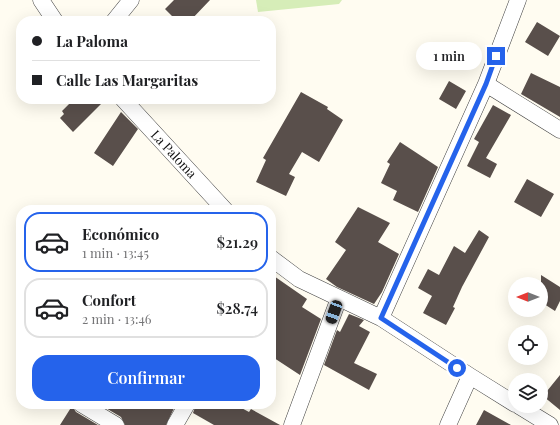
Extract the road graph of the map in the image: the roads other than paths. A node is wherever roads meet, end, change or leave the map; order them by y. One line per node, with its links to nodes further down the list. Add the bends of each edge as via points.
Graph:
1 (41, 0): 4 (street)
2 (131, 0): 5 (street)
3 (518, 0): 6 (street)
4 (52, 16)
5 (118, 16)
6 (486, 84): 8 (street); 12 (street)
7 (128, 104): 9 (street, La Paloma)
8 (560, 130)
9 (220, 205)
10 (276, 262): 11 (street, via 298,279)
11 (339, 298): 12 (street); 20 (street)
12 (381, 318): 13 (street)
13 (470, 376): 14 (street); 21 (street)
14 (508, 400)
15 (89, 409): 18 (street)
16 (184, 409): 19 (street)
17 (530, 413): 22 (street)
18 (116, 425)
19 (175, 425)
20 (292, 425)
21 (448, 425)
22 (550, 425)

